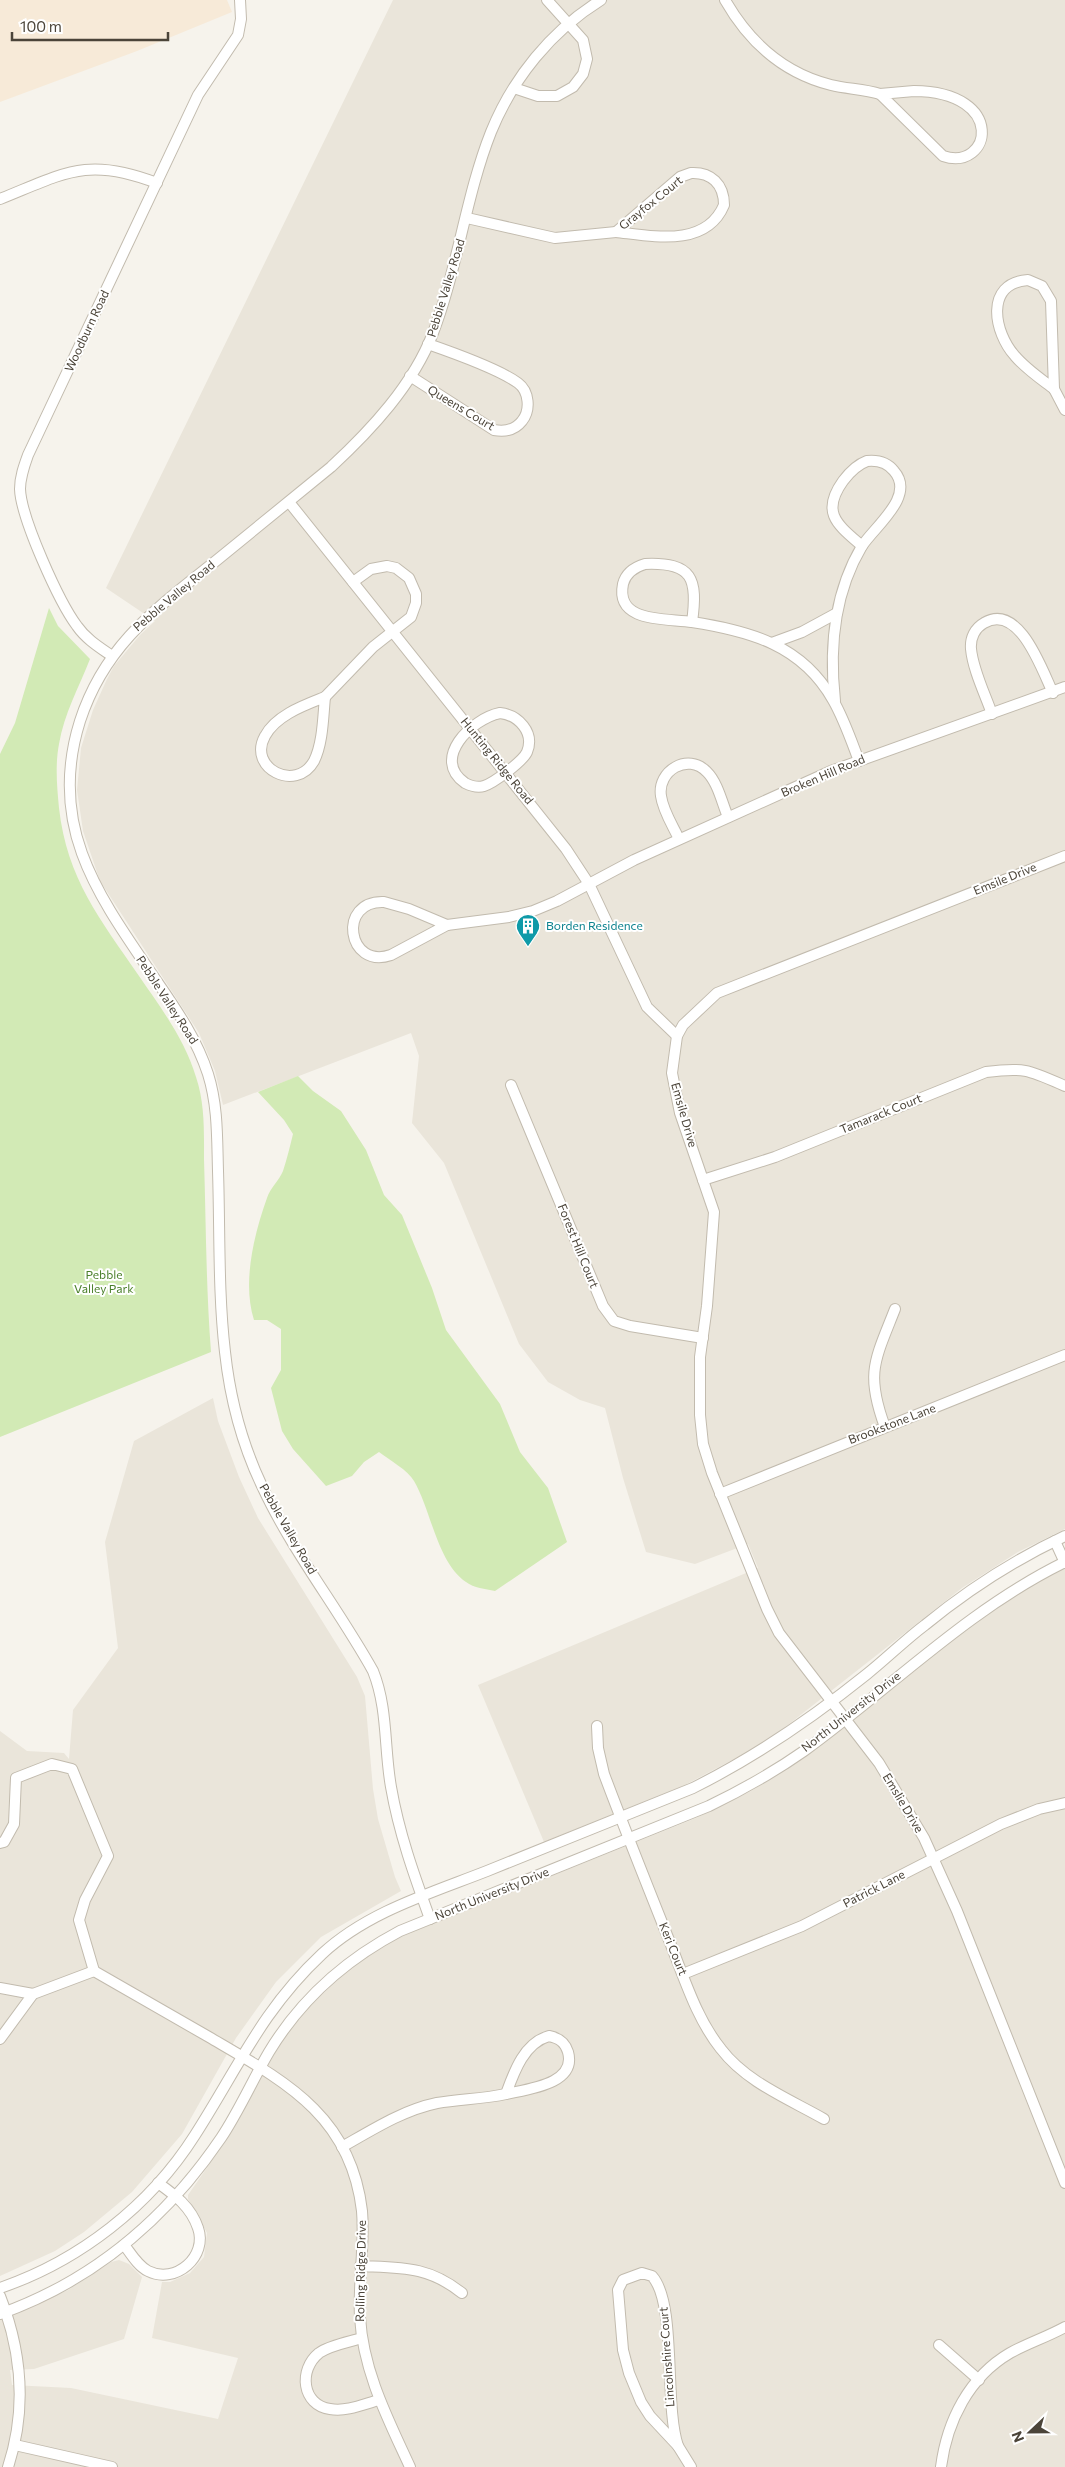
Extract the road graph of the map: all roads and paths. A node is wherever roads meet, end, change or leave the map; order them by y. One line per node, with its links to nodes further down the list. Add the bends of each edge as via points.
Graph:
1 (240, 0): 8 (street, Woodburn Road, via 238,35 198,95)
2 (547, 0): 5 (street)
3 (601, 0): 5 (street, Pebble Valley Road)
4 (725, 0): 7 (street, via 752,39 784,66 830,84)
5 (568, 25): 6 (street, Pebble Valley Road, via 532,60); 6 (street, via 583,40 586,48 586,67 578,82 566,92 552,96 538,96)
6 (514, 88): 10 (street, Pebble Valley Road, via 491,132)
7 (880, 94): 7 (street, via 943,156 954,158 969,154 981,140 983,131 979,115 956,98 927,91)
8 (157, 183): 9 (street, via 118,170 89,168); 23 (street, Woodburn Road, via 28,456 21,480 23,508 58,595 78,628)
9 (0, 199)
10 (467, 218): 11 (street, Grayfox Court, via 555,238); 12 (street, Pebble Valley Road, via 447,294)
11 (616, 232): 11 (street, Grayfox Court, via 665,238 692,233 718,216 724,205 723,192 710,176 691,173 680,177)
12 (428, 344): 13 (street, Pebble Valley Road); 13 (street, Queens Court, via 517,382 528,399 524,419 513,428 494,430)
13 (410, 376): 16 (street, Pebble Valley Road, via 357,444)
14 (1054, 389): 14 (street, via 1051,301 1047,291 1035,282 1014,283 1002,292 998,301 1000,328 1015,356); 15 (street)
15 (1065, 410)
16 (289, 502): 18 (street, Hunting Ridge Road); 23 (street, Pebble Valley Road, via 150,613)
17 (862, 546): 17 (street, via 900,493 899,477 884,462 866,461 855,467 833,496 831,509 834,518); 19 (street, via 849,571)
18 (353, 582): 21 (street, Hunting Ridge Road); 21 (street, via 371,569 387,566 396,568 409,578 416,594 414,611)
19 (836, 612): 22 (street, via 802,632); 27 (street, via 832,650)
20 (692, 622): 20 (street, via 696,591 691,578 682,569 645,564 626,576 623,600 637,614); 22 (street, via 732,628)
21 (393, 631): 26 (street, via 352,667); 29 (street, Hunting Ridge Road)
22 (772, 643): 27 (street, via 805,666)
23 (112, 656): 58 (street, Pebble Valley Road, via 89,696 73,750 70,804 77,840 96,889 183,1020 203,1059 217,1118 222,1327 241,1433 262,1487 278,1517 370,1664 380,1689 390,1786 408,1860)
24 (1065, 687): 25 (street, Broken Hill Road)
25 (1053, 693): 28 (street, Broken Hill Road); 28 (street, via 1017,626 1006,620 992,619 980,626 971,644)
26 (325, 697): 26 (street, via 294,710 265,734 262,755 273,772 296,776 311,764 323,727)
27 (836, 704): 30 (street)
28 (992, 714): 30 (street, Broken Hill Road)
29 (472, 729): 31 (street, Hunting Ridge Road); 31 (street, via 452,751 451,761 457,776 465,784 482,786); 31 (street, via 487,717 500,713 513,716 523,725 528,740 526,753)
30 (859, 761): 32 (street, Broken Hill Road)
31 (506, 772): 35 (street, Hunting Ridge Road, via 554,832)
32 (728, 817): 33 (street, Broken Hill Road); 33 (street, via 708,773 692,764 676,766 667,772 660,794)
33 (679, 839): 35 (street, Broken Hill Road)
34 (1065, 856): 37 (street, Emsile Drive, via 717,993 683,1025)
35 (589, 884): 36 (street, Broken Hill Road, via 532,911); 37 (street, Hunting Ridge Road, via 647,1008)
36 (447, 925): 36 (street, via 409,909 379,902 365,906 357,914 352,932 363,952 380,957 391,955)
37 (677, 1036): 40 (street, Emsile Drive, via 672,1073 680,1113)
38 (1063, 1083): 40 (street, Tamarack Court, via 1017,1068 986,1072 775,1157)
39 (511, 1085): 42 (street, Forest Hill Court, via 602,1306 614,1321)
40 (703, 1180): 42 (street, Emsile Drive, via 714,1212)
41 (895, 1309): 44 (street, via 874,1373 875,1397)
42 (702, 1338): 45 (street, Emsile Drive, via 700,1415)
43 (1065, 1355): 44 (street, Brookstone Lane)
44 (885, 1427): 46 (street, Brookstone Lane)
45 (703, 1444): 46 (street, Emslie Drive)
46 (720, 1494): 50 (street, Emslie Drive, via 779,1633)
47 (1065, 1536): 48 (street, North University Drive)
48 (1055, 1540): 49 (street); 50 (street, North University Drive, via 1016,1560 956,1600)
49 (1065, 1562): 51 (street, North University Drive, via 976,1615)
50 (831, 1701): 51 (street, Emslie Drive); 54 (street, North University Drive, via 739,1765 693,1788)
51 (844, 1718): 55 (street, North University Drive, via 770,1774 709,1806); 57 (street, Emslie Drive, via 879,1763)
52 (597, 1726): 54 (street, Keri Court, via 600,1762)
53 (1065, 1803): 57 (street, Patrick Lane, via 1017,1817)
54 (620, 1817): 55 (street, Keri Court); 58 (street, North University Drive)
55 (629, 1839): 59 (street, North University Drive); 61 (street, Keri Court)
56 (0, 1843): 60 (street, via 4,1842 14,1824 16,1778 52,1764 72,1769 108,1856 85,1900 80,1920)
57 (935, 1858): 61 (street, Patrick Lane, via 802,1926); 71 (street, Emslie Drive)
58 (422, 1897): 59 (street, Pebble Valley Road); 65 (street, North University Drive, via 347,1934 323,1953 282,1996)
59 (430, 1918): 66 (street, North University Drive, via 369,1947 328,1978 285,2028)
60 (94, 1971): 63 (street); 65 (street)
61 (683, 1974): 68 (street, Keri Court, via 699,2012 722,2050 738,2067)
62 (0, 1988): 63 (street)
63 (33, 1994): 64 (street)
64 (0, 2039)
65 (241, 2056): 66 (street, Rolling Ridge Drive); 70 (street, North University Drive, via 194,2136)
66 (261, 2068): 69 (street, Rolling Ridge Drive, via 310,2103); 72 (street, North University Drive, via 222,2137)
67 (506, 2094): 67 (street, via 542,2085 565,2074 570,2060 562,2042 549,2036 530,2045); 69 (street, via 436,2104 380,2125)
68 (824, 2119)
69 (342, 2147): 74 (street, Rolling Ridge Drive, via 360,2198 363,2232)
70 (158, 2183): 72 (street); 75 (street, North University Drive, via 133,2209 74,2254)
71 (1065, 2183)
72 (176, 2197): 73 (street, North University Drive); 73 (street, via 194,2217 200,2235 200,2245 193,2261 173,2273 162,2274 148,2270)
73 (125, 2246): 78 (street, North University Drive, via 84,2274 31,2302)
74 (360, 2266): 76 (street, via 421,2271 442,2278); 80 (street, Rolling Ridge Drive)
75 (0, 2288)
76 (462, 2293)
77 (0, 2296): 78 (street)
78 (3, 2312): 84 (street, via 15,2340 20,2378)
79 (1065, 2326): 82 (street, via 1010,2354)
80 (362, 2338): 83 (street, Rolling Ridge Drive); 83 (street, via 319,2352 307,2368 305,2383 314,2401 330,2410 354,2408)
81 (939, 2345): 82 (street)
82 (979, 2380): 90 (street, via 954,2418 944,2448)
83 (380, 2400): 88 (street, Rolling Ridge Drive)
84 (15, 2445): 86 (street); 87 (street)
85 (678, 2446): 85 (street, Lincolnshire Court, via 672,2423 661,2290 652,2276 636,2274 623,2280 618,2290 623,2350 641,2402); 89 (street, Lincolnshire Court)
86 (8, 2467)
87 (112, 2467)
88 (410, 2467)
89 (691, 2467)
90 (942, 2467)

